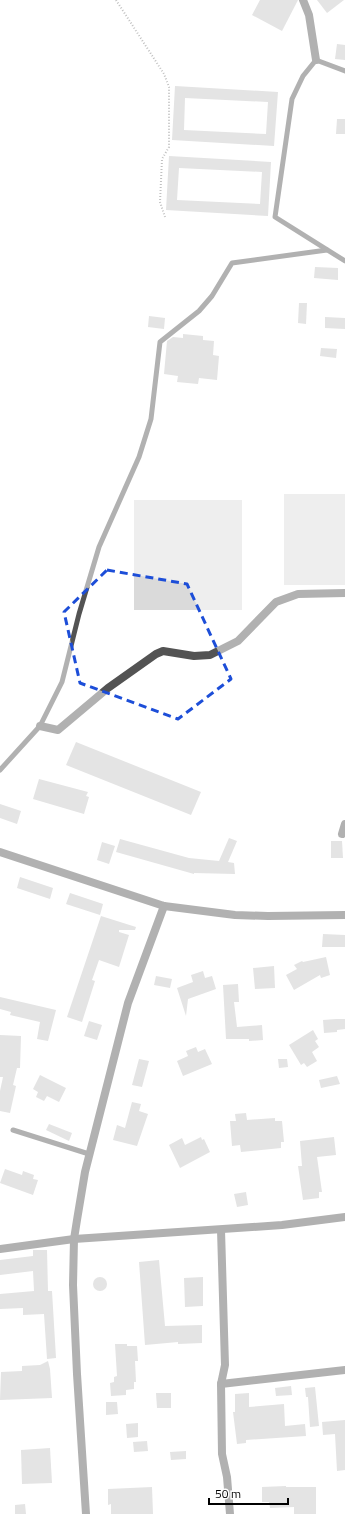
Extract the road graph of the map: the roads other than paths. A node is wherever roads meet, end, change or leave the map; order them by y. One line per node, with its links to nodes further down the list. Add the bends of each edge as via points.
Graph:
1 (303, 0): 2 (street)
2 (316, 60): 3 (lane); 4 (lane, via 303,76 292,99 275,217)
3 (345, 71)
4 (327, 250): 5 (lane); 7 (lane, via 232,262 212,296 199,311 160,342 152,419 139,457 99,548 62,682)
5 (345, 261)
6 (345, 593): 7 (street, via 298,594 276,602 238,641 210,655 194,656 163,651 156,654 108,688 58,730)
7 (40, 726): 8 (lane)
8 (0, 770)
9 (345, 824): 10 (street)
10 (342, 834)
11 (0, 852): 12 (street)
12 (164, 906): 13 (street, via 235,915); 15 (street, via 128,1004)
13 (345, 915)
14 (13, 1130): 15 (lane)
15 (90, 1154): 18 (street)
16 (345, 1217): 17 (street)
17 (221, 1230): 18 (street); 21 (street, via 226,1365)
18 (74, 1239): 19 (street); 22 (street, via 73,1285)
19 (0, 1249)
20 (345, 1370): 21 (street)
21 (221, 1384): 23 (street, via 222,1454)
22 (86, 1514)
23 (230, 1514)

